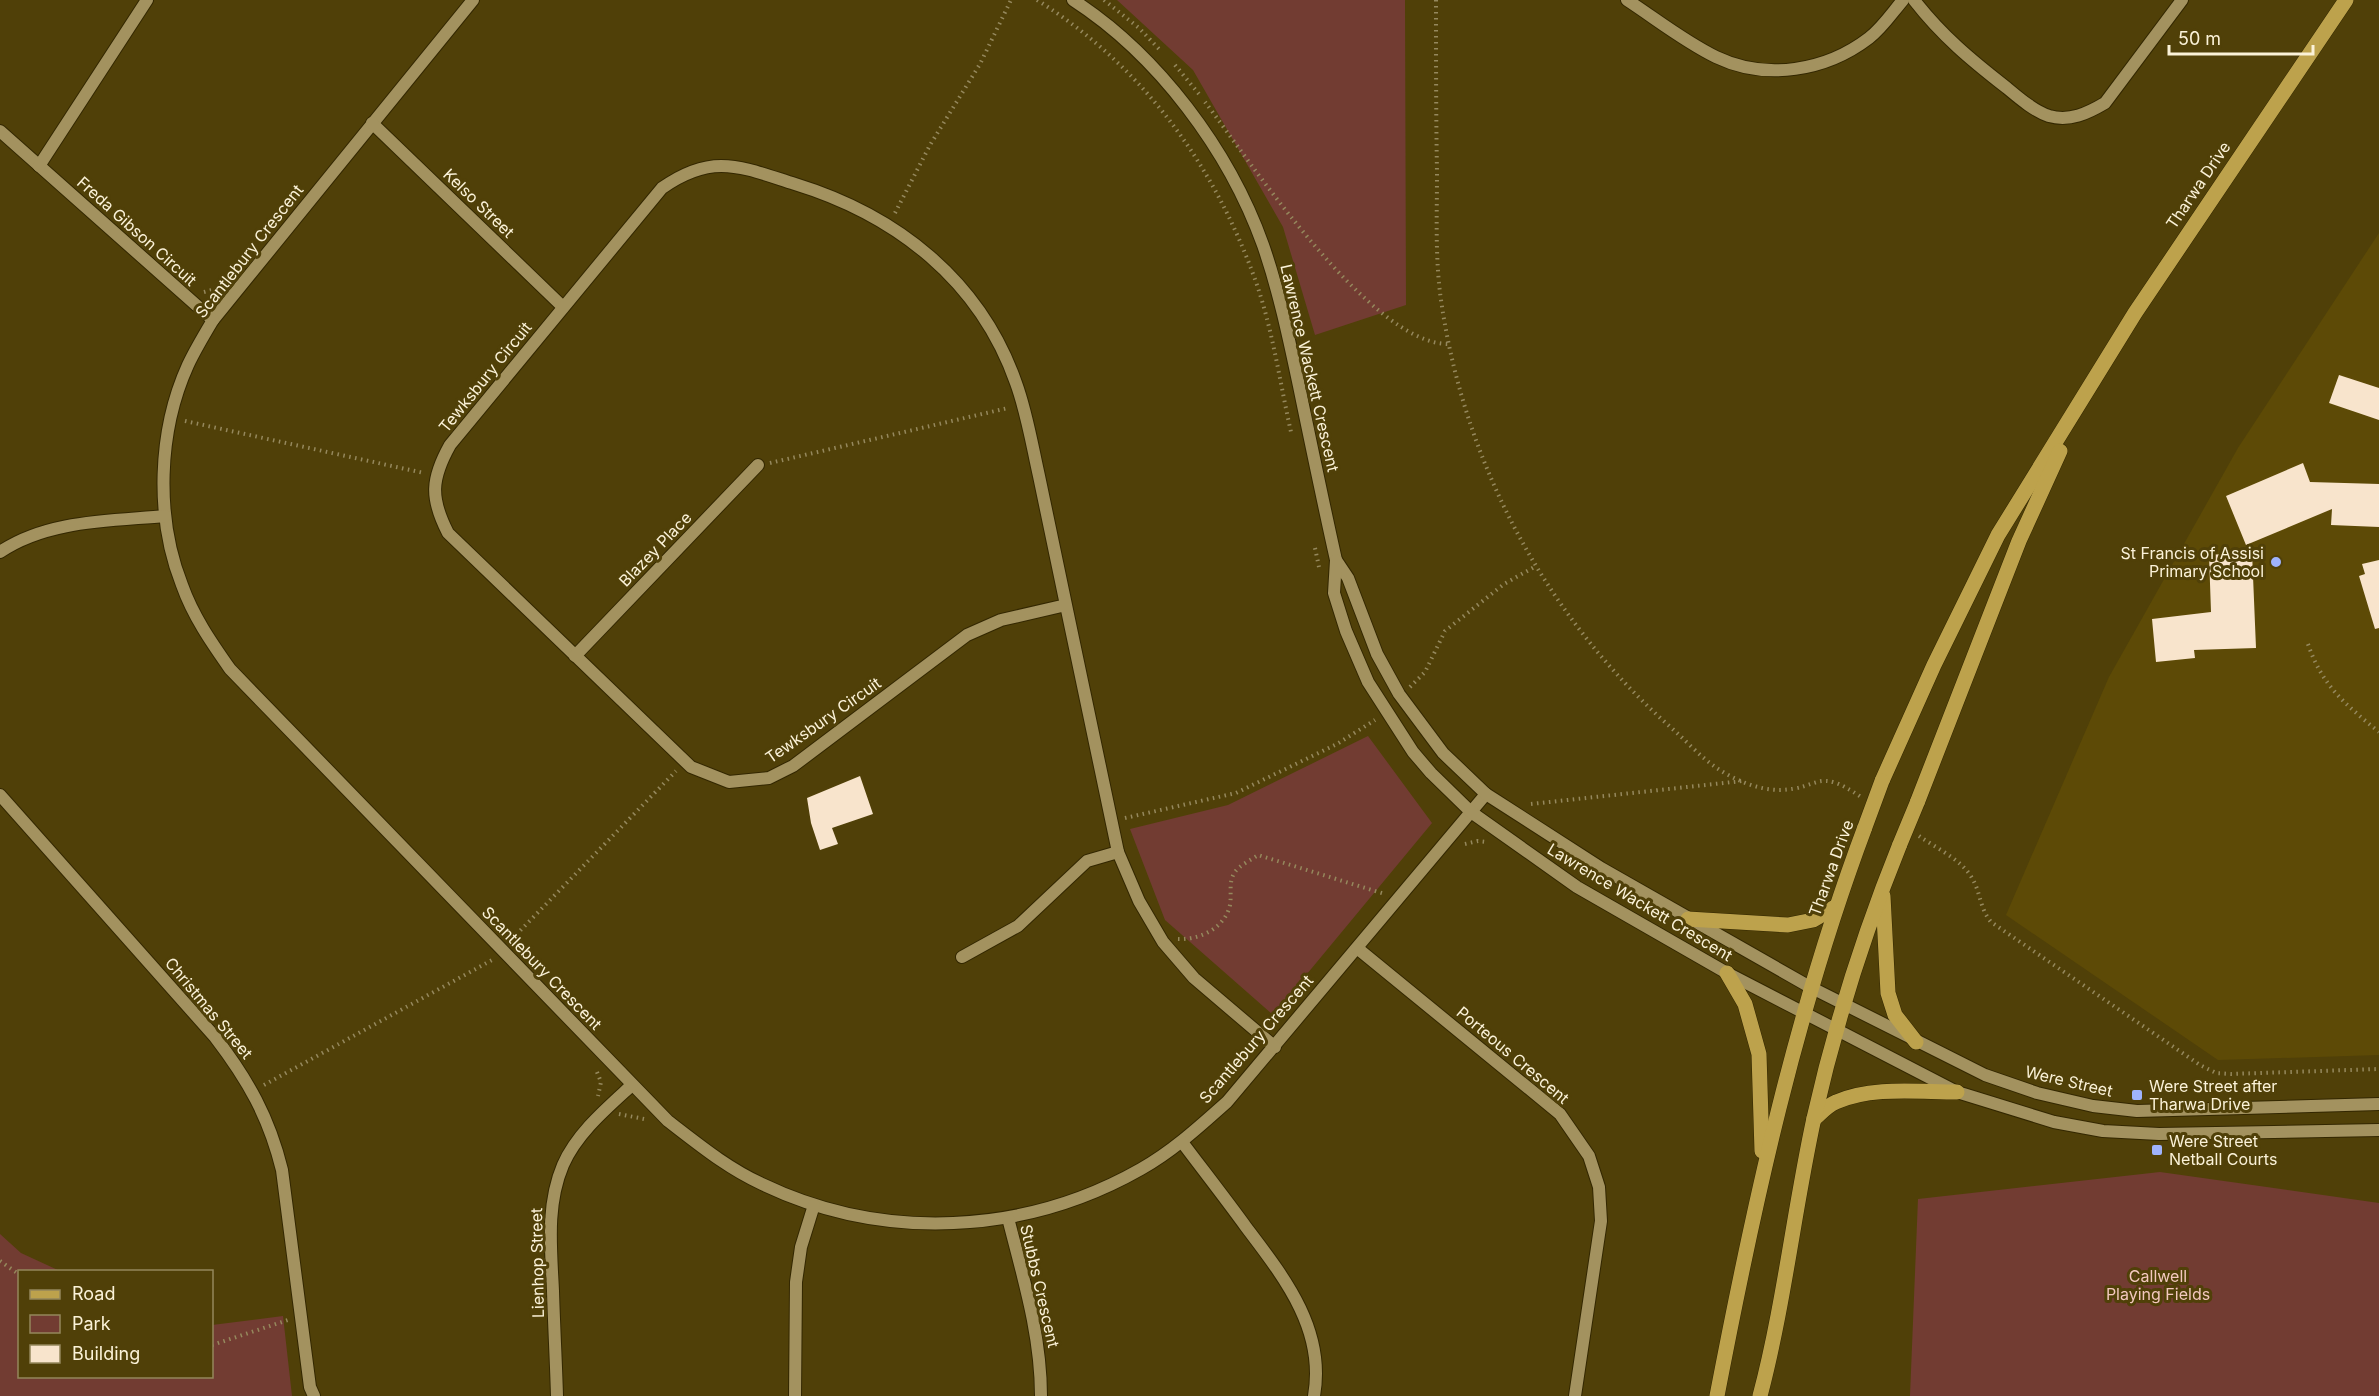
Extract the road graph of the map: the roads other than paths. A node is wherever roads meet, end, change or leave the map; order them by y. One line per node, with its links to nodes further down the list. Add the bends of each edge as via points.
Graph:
1 (147, 0): 11 (street)
2 (473, 0): 9 (street, Scantlebury Crescent)
3 (1073, 0): 18 (street, Lawrence Wackett Crescent, via 1135,50 1180,99 1219,154 1250,214 1282,309)
4 (1627, 0): 5 (street, via 1719,58 1753,69 1788,70 1839,57 1868,39)
5 (1902, 0)
6 (1914, 0): 7 (street, via 1958,50 2024,101 2049,116 2068,118 2088,114 2105,103)
7 (2182, 0)
8 (2346, 0): 14 (main road, Tharwa Drive, via 2192,226)
9 (372, 123): 12 (street, Kelso Street); 13 (street, Scantlebury Crescent)
10 (0, 131): 11 (street, Freda Gibson Circuit)
11 (39, 166): 13 (street, Freda Gibson Circuit)
12 (563, 307): 19 (street, Tewksbury Circuit, via 662,188 683,173 707,166 745,168 832,195 887,223 940,265 964,291 1002,350 1028,425); 20 (street, Tewksbury Circuit, via 450,445 438,466 434,489 438,512 448,533)
13 (213, 320): 16 (street, Scantlebury Crescent, via 188,365 171,418 164,464)
14 (2087, 394): 25 (main road, Tharwa Drive, bridge, via 2019,541); 26 (main road, Tharwa Drive, bridge, via 1998,535 1882,781)
15 (758, 465): 20 (street, Blazey Place)
16 (165, 516): 17 (street, via 65,527 31,535); 37 (street, Scantlebury Crescent, via 182,585 202,629 230,669)
17 (0, 552)
18 (1336, 560): 21 (street, Lawrence Wackett Crescent, via 1348,578 1377,654 1399,694 1443,753); 23 (street, Lawrence Wackett Crescent, via 1334,593 1346,631 1381,705 1425,766)
19 (1066, 604): 20 (street, Tewksbury Circuit, via 1001,620 967,635 793,766 756,782 729,782 692,768); 24 (street, Tewksbury Circuit)
20 (574, 656)
21 (1486, 794): 23 (street, Scantlebury Crescent); 27 (street, Lawrence Wackett Crescent)
22 (0, 795): 46 (street, Christmas Street, via 215,1037 258,1099 282,1170)
23 (1471, 812): 28 (street, Scantlebury Crescent); 30 (street, Lawrence Wackett Crescent, via 1577,887)
24 (1118, 852): 29 (street, via 1087,861 1018,926); 36 (street, Tewksbury Circuit, via 1139,902 1162,940 1194,978)
25 (1882, 887): 32 (main road, Tharwa Drive); 35 (main road, via 1888,993 1895,1015)
26 (1835, 907): 27 (main road, via 1813,920 1788,926); 31 (main road, Tharwa Drive)
27 (1688, 920): 31 (street, Lawrence Wackett Crescent)
28 (1357, 948): 36 (street, Scantlebury Crescent); 51 (street, Porteous Crescent, via 1560,1114 1588,1156 1599,1187 1601,1221)
29 (962, 957)
30 (1727, 973): 33 (street, Lawrence Wackett Crescent); 43 (main road, via 1745,1004 1759,1054)
31 (1810, 987): 32 (street, Were Street); 33 (main road, Tharwa Drive)
32 (1843, 1004): 34 (main road, Tharwa Drive); 35 (street, Were Street)
33 (1803, 1013): 34 (street, Lawrence Wackett Crescent); 43 (main road, Tharwa Drive)
34 (1836, 1031): 38 (street); 40 (main road, Tharwa Drive)
35 (1916, 1042): 39 (street, Were Street, via 1985,1075 2093,1106 2137,1111)
36 (1275, 1047): 42 (street, Scantlebury Crescent, via 1227,1102)
37 (632, 1085): 44 (street, Scantlebury Crescent, via 668,1121 712,1156 761,1184); 47 (street, Lienhop Street, via 572,1149 553,1198 550,1233)
38 (1957, 1092): 40 (main road, via 1853,1096 1834,1102); 41 (street, via 2054,1122 2103,1131 2159,1134)
39 (2379, 1104)
40 (1814, 1119): 53 (main road, Tharwa Drive)
41 (2379, 1130)
42 (1182, 1142): 45 (street, Scantlebury Crescent, via 1100,1190 1055,1207); 50 (street, via 1290,1286 1311,1336 1316,1372)
43 (1763, 1169): 52 (main road, Tharwa Drive)
44 (814, 1205): 45 (street, Scantlebury Crescent, via 910,1224); 48 (street, via 801,1246 796,1282)
45 (1008, 1218): 49 (street, Stubbs Crescent, via 1033,1319 1041,1366)
46 (314, 1396)
47 (557, 1396)
48 (795, 1396)
49 (1041, 1396)
50 (1314, 1396)
51 (1575, 1396)
52 (1716, 1396)
53 (1760, 1396)

